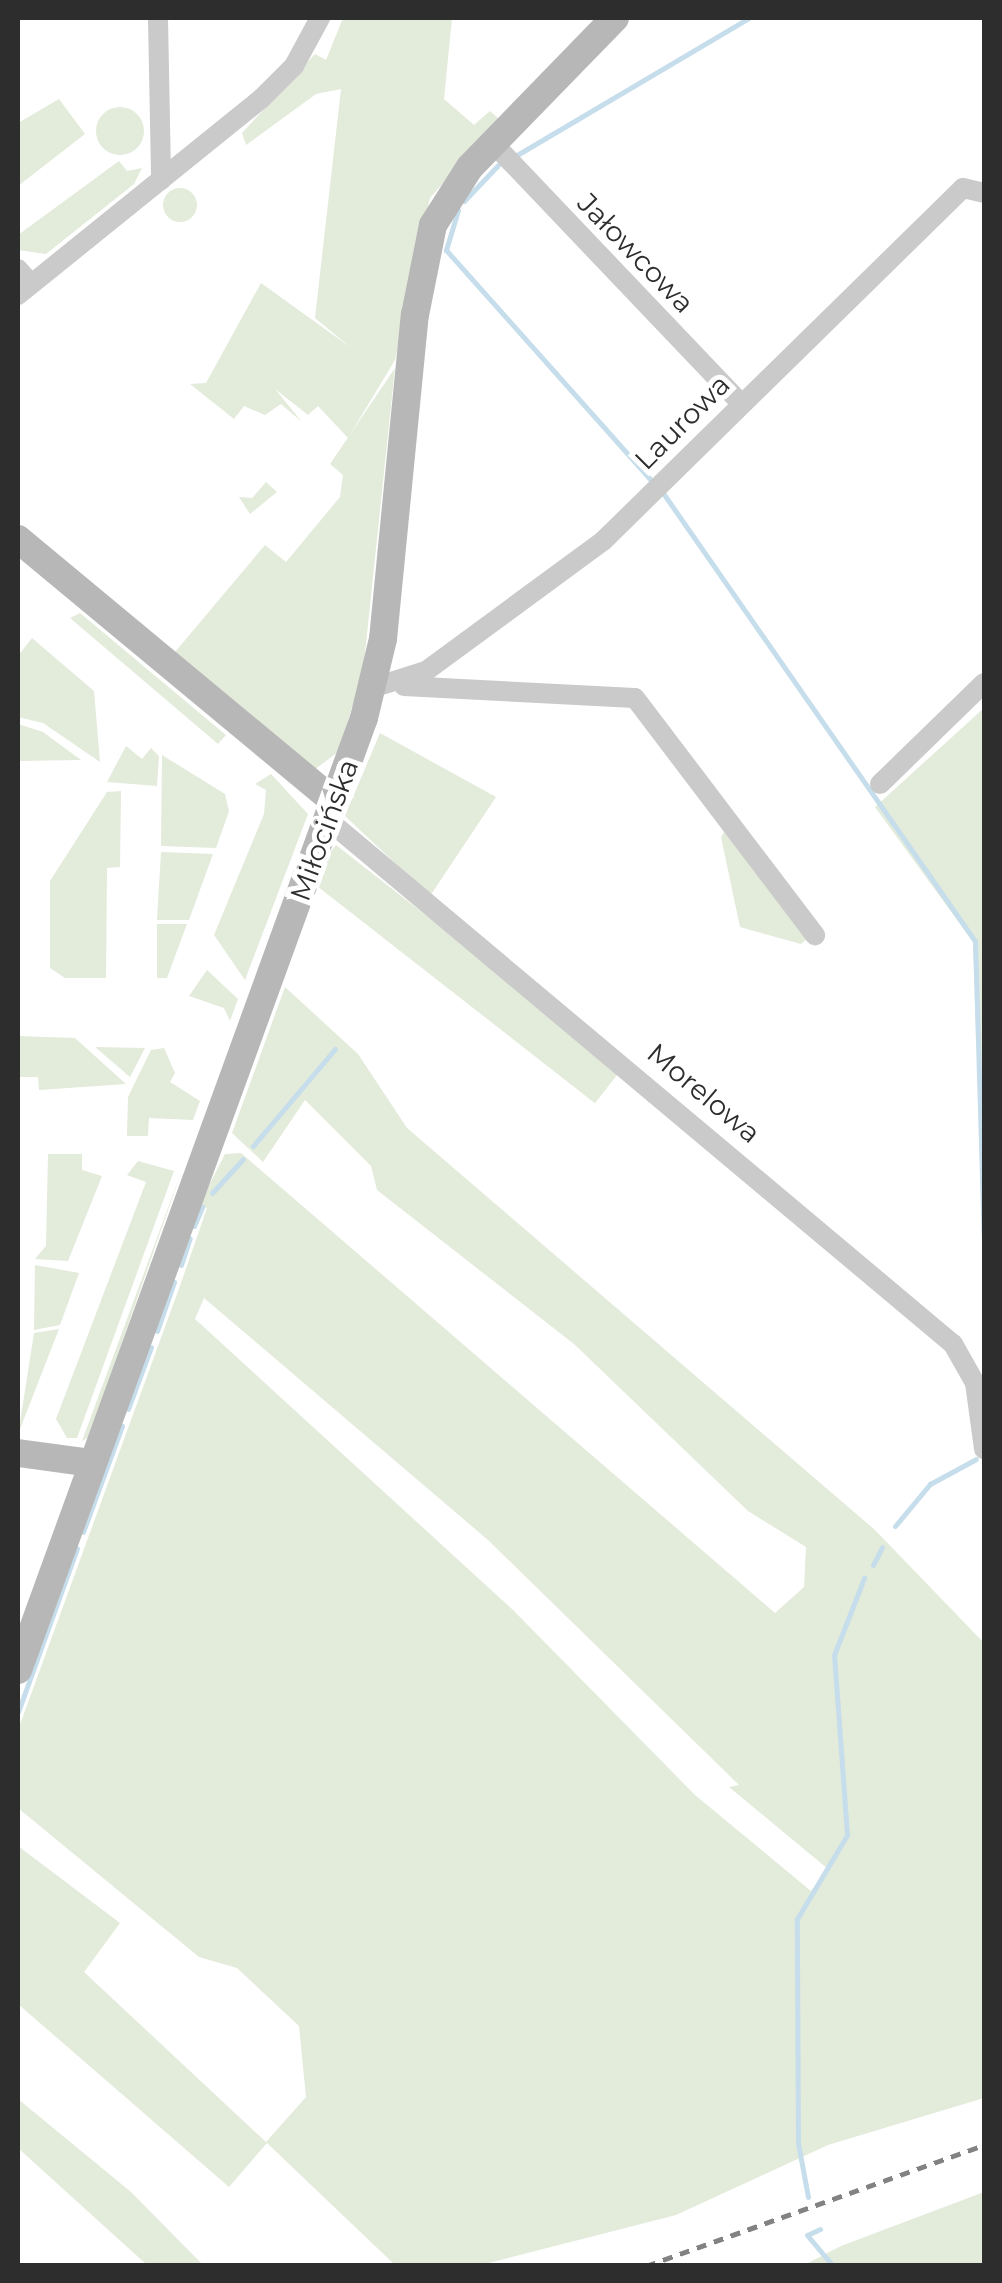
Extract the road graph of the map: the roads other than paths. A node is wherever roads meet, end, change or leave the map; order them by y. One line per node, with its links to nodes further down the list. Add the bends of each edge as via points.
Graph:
1 (158, 18): 5 (street)
2 (320, 18): 5 (street, via 294,66)
3 (615, 18): 4 (street, Miłocińska)
4 (492, 142): 8 (street, Jałowcowa); 12 (street, Miłocińska, via 443,204 422,271)
5 (161, 180): 7 (street)
6 (984, 193): 8 (street, Laurowa, via 963,188)
7 (22, 282)
8 (740, 402): 11 (street, Laurowa, via 602,540)
9 (18, 539): 14 (street)
10 (984, 683): 13 (street)
11 (402, 686): 12 (street); 15 (street, via 635,698)
12 (372, 688): 14 (street, Miłocińska)
13 (880, 784)
14 (332, 811): 16 (street, Morelowa, via 954,1344 975,1384); 18 (street, Miłocińska)
15 (815, 935)
16 (984, 1448)
17 (18, 1453): 18 (street)
18 (92, 1463): 19 (street, Miłocińska)
19 (18, 1670)

